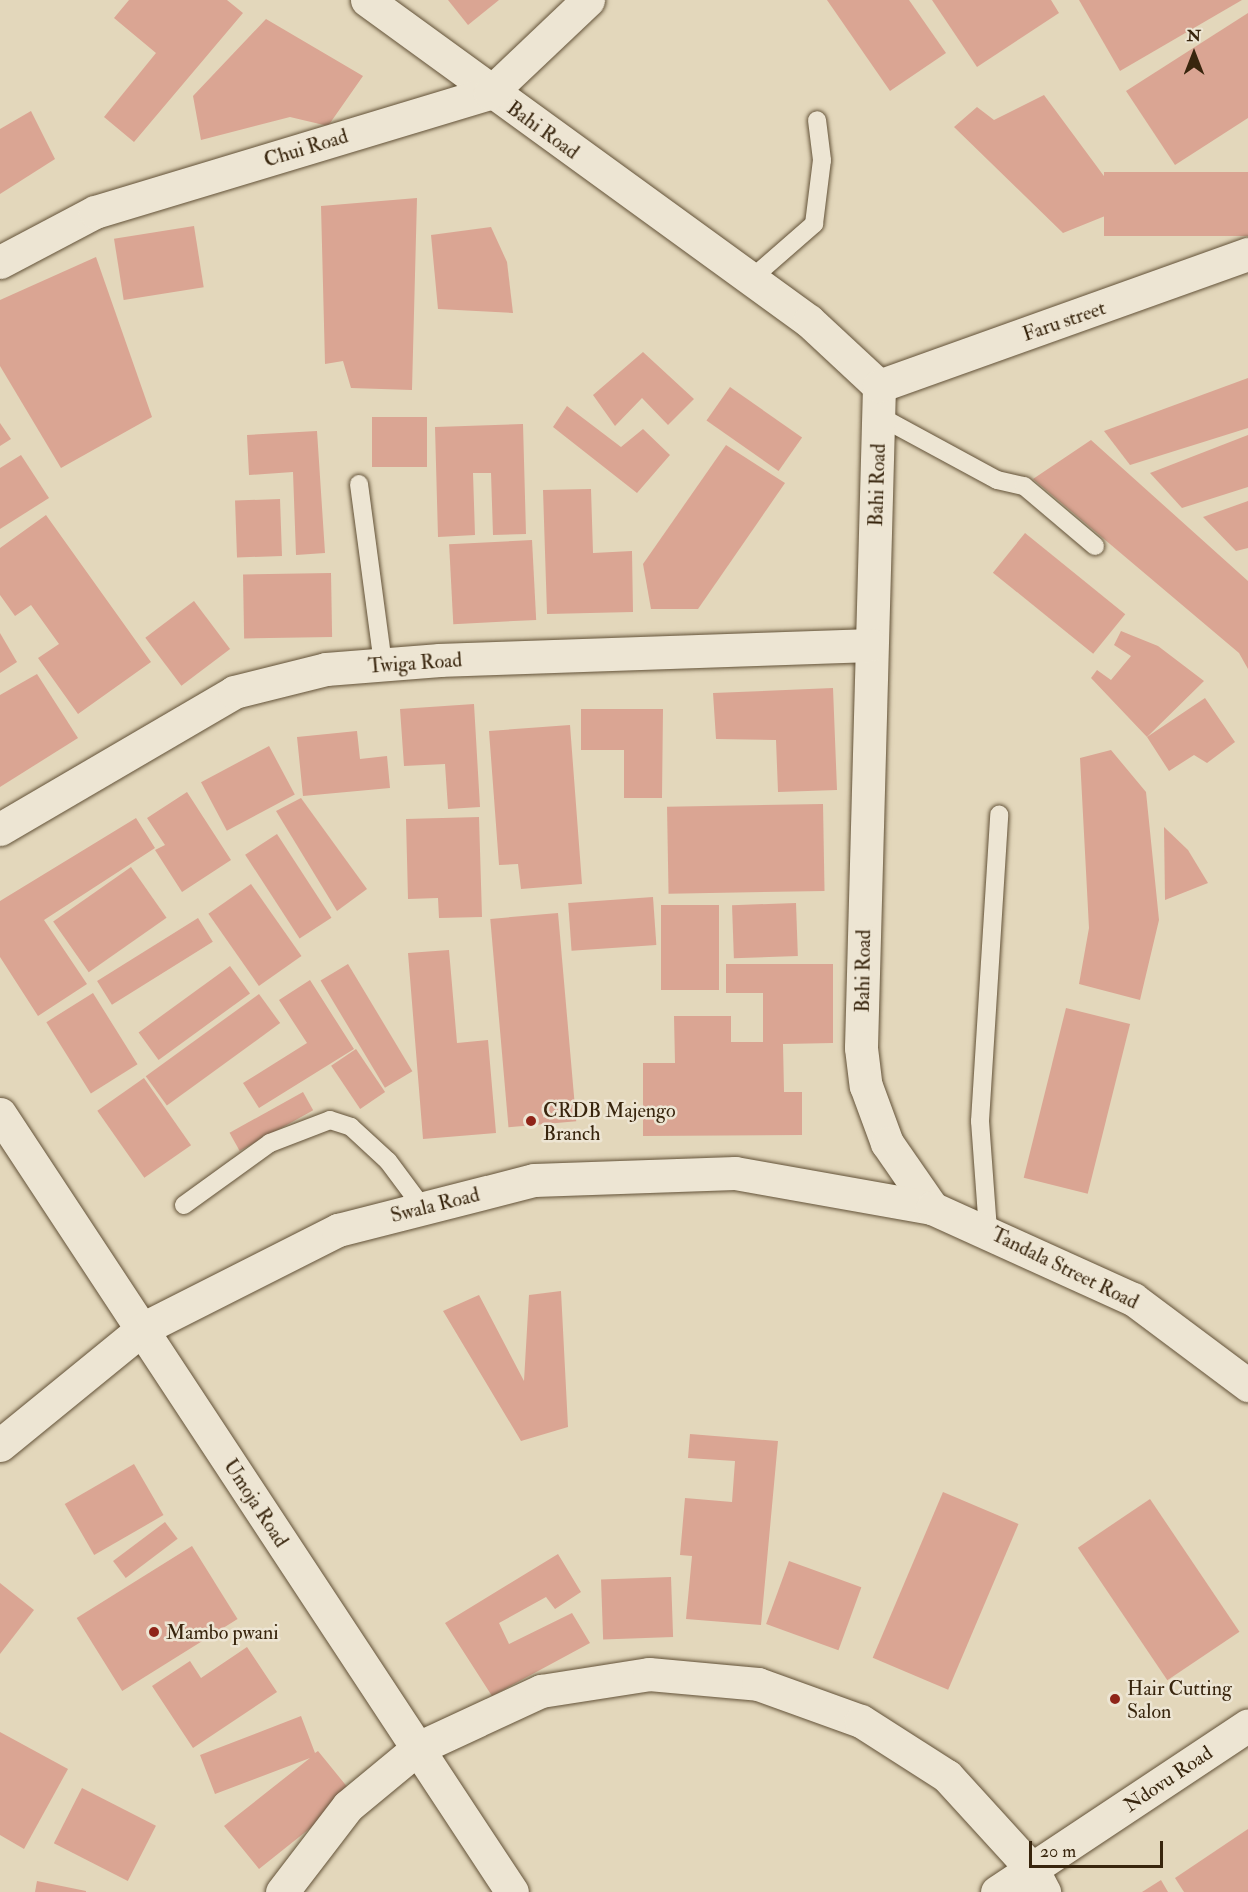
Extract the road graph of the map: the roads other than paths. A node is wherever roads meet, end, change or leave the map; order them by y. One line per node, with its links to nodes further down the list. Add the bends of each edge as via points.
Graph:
1 (367, 0): 3 (street, Bahi Road)
2 (588, 0): 3 (street, Chui Road)
3 (490, 93): 6 (street, Chui Road, via 95,212); 7 (street, Bahi Road)
4 (817, 120): 7 (lane, via 822,160 814,224)
5 (1248, 254): 8 (street, Faru street)
6 (0, 262)
7 (751, 279): 8 (street, Bahi Road, via 809,321)
8 (879, 401): 10 (lane, via 997,480 1024,486); 11 (street, Bahi Road)
9 (360, 484): 12 (lane)
10 (1095, 546)
11 (870, 645): 12 (street, Twiga Road); 18 (street, Bahi Road, via 861,1048 866,1086 887,1143)
12 (383, 664): 14 (street, Twiga Road, via 326,669 234,692)
13 (999, 815): 19 (lane, via 980,1121)
14 (0, 829)
15 (0, 1114): 20 (street, Umoja Road)
16 (184, 1205): 17 (lane, via 270,1143 330,1120 351,1127 388,1161)
17 (423, 1208): 18 (street, Swala Road, via 534,1180 735,1173); 20 (street, Swala Road, via 338,1230)
18 (932, 1208): 19 (street, Tandala Street Road)
19 (988, 1230): 21 (street, Tandala Street Road, via 1133,1299)
20 (142, 1329): 22 (street, Swala Road); 24 (street, Umoja Road)
21 (1248, 1385)
22 (0, 1445)
23 (1248, 1725): 25 (street, Ndovu Road)
24 (418, 1748): 25 (street, via 541,1691 649,1674 758,1684 861,1721 947,1776); 26 (street, via 348,1806); 27 (street, Umoja Road)
25 (1038, 1881): 28 (street, Ndovu Road)
26 (282, 1892)
27 (512, 1892)
28 (997, 1892)

